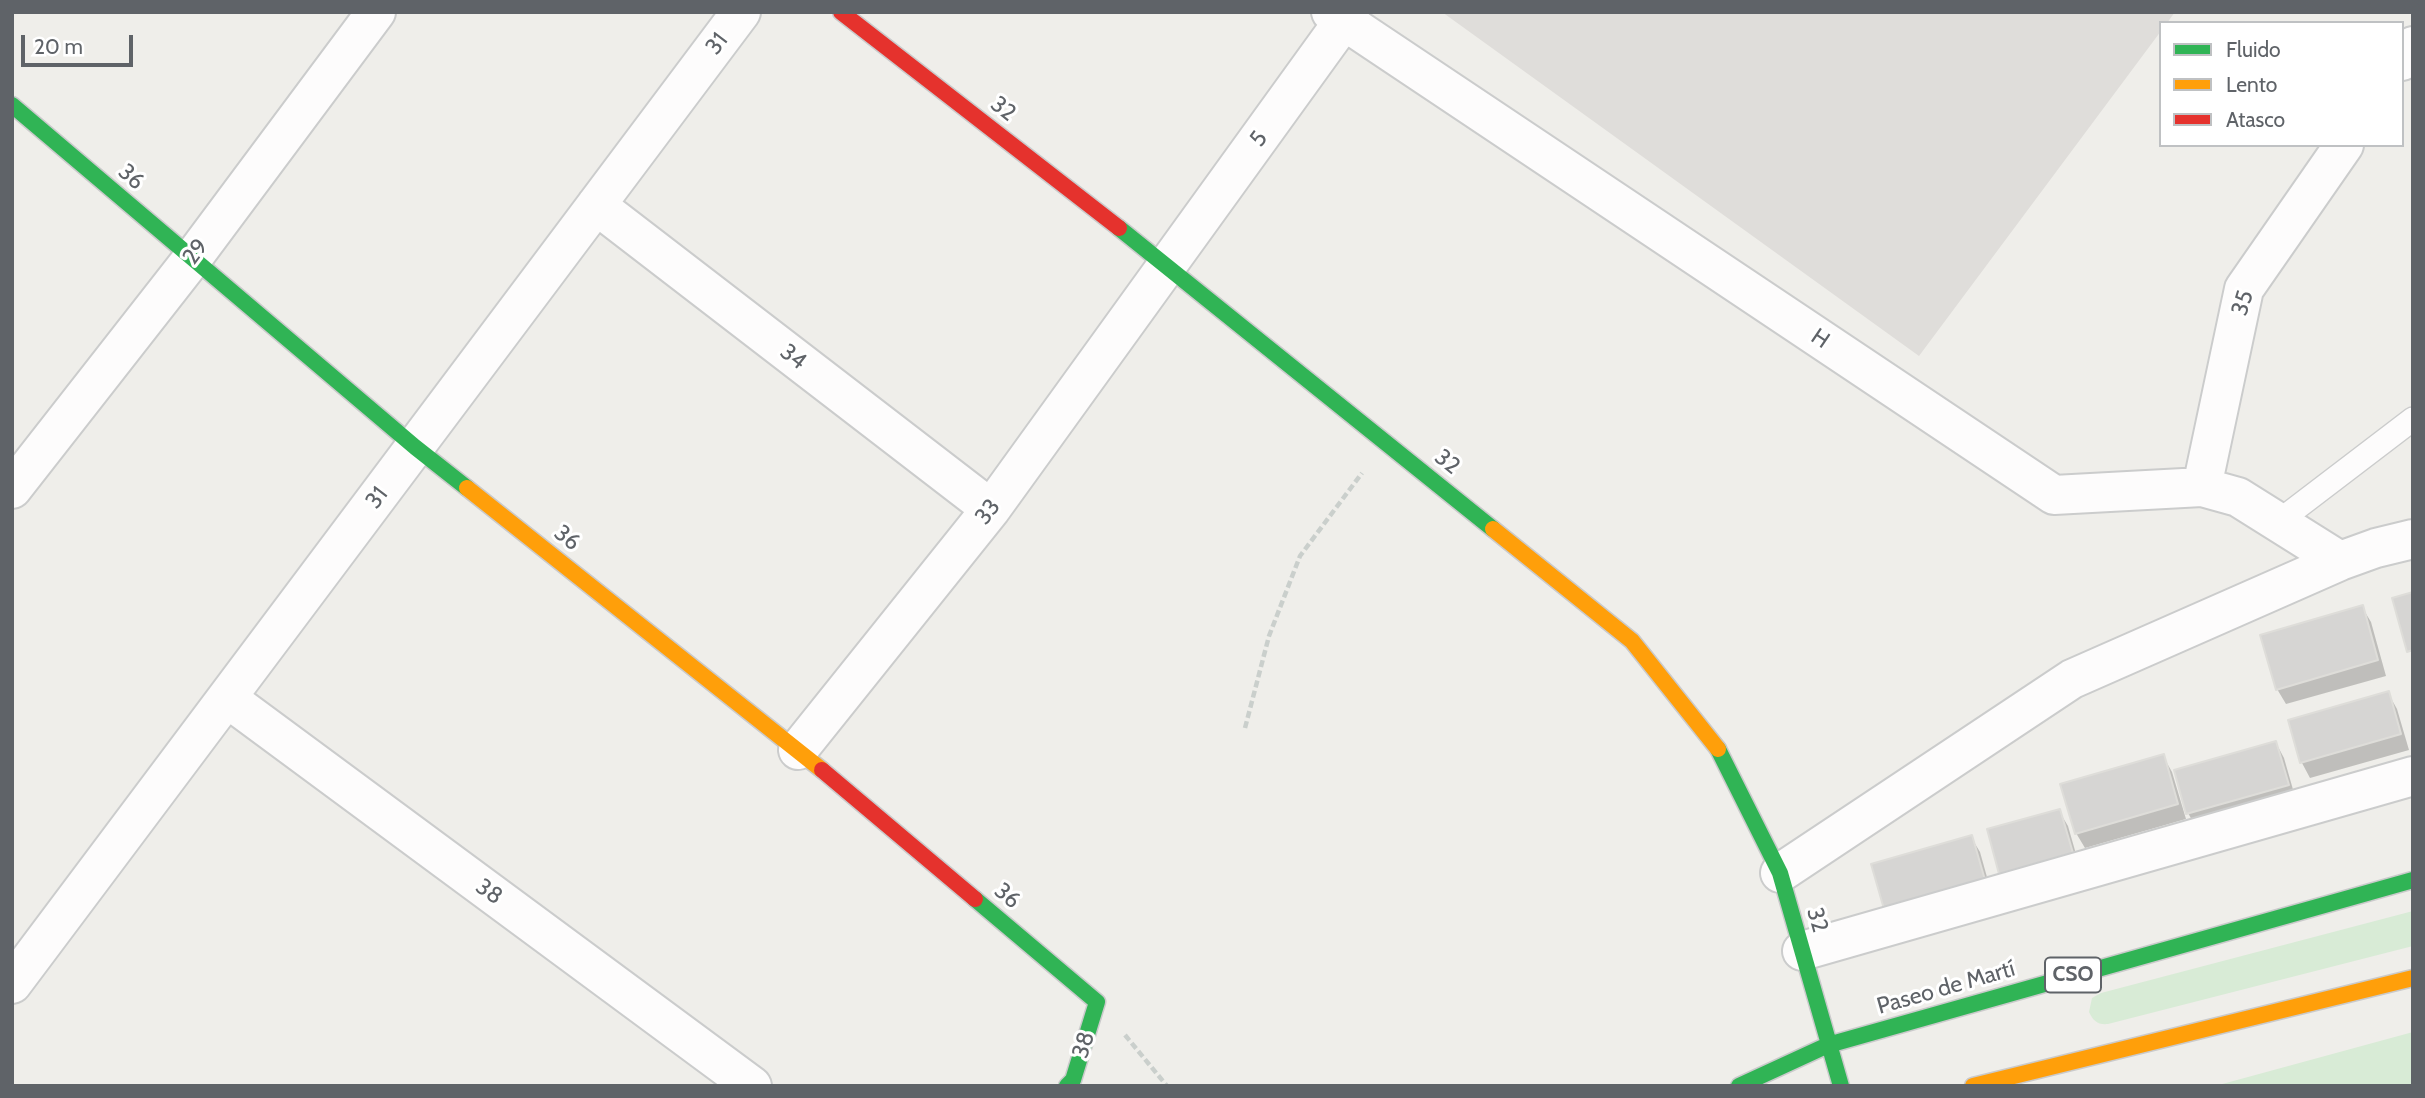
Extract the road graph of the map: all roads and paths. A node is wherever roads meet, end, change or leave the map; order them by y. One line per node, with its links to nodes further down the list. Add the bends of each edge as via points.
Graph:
1 (376, 12): 8 (street, 29)
2 (741, 12): 7 (street, 31)
3 (841, 12): 9 (street, 32)
4 (1341, 15): 9 (street, 5); 13 (street, H, via 2054,495)
5 (12, 105): 8 (street, 36)
6 (2343, 147): 13 (street, 35, via 2244,289)
7 (596, 205): 12 (street, 31); 15 (street, 34)
8 (192, 259): 12 (street, 36); 14 (street, 29)
9 (1167, 265): 11 (street, 32); 15 (street, 33)
10 (2413, 419): 16 (lane)
11 (1385, 441): 20 (path, via 1300,556 1269,636); 23 (street, 32, via 1632,641 1716,744)
12 (415, 447): 19 (street, 31); 21 (street, 36)
13 (2202, 486): 16 (street, H, via 2238,497)
14 (12, 489)
15 (991, 509): 21 (street, 33)
16 (2278, 522): 18 (street, H)
17 (2413, 539): 18 (street)
18 (2340, 561): 23 (street, via 2072,680)
19 (227, 698): 27 (street, 31); 30 (street, 38)
20 (1245, 728)
21 (797, 750): 28 (street, 36)
22 (2413, 776): 25 (street)
23 (1780, 873): 25 (street, 32)
24 (2413, 880): 29 (street, Paseo de Martí / CSO)
25 (1802, 951): 29 (street, 32)
26 (2413, 978): 35 (street)
27 (12, 984)
28 (1097, 1002): 31 (street, 38, via 1073,1080); 32 (path)
29 (1828, 1045): 33 (street, Paseo de Martí / CSO); 34 (street, 32)
30 (752, 1086)
31 (1067, 1086)
32 (1167, 1086)
33 (1740, 1086)
34 (1841, 1086)
35 (1973, 1086)

